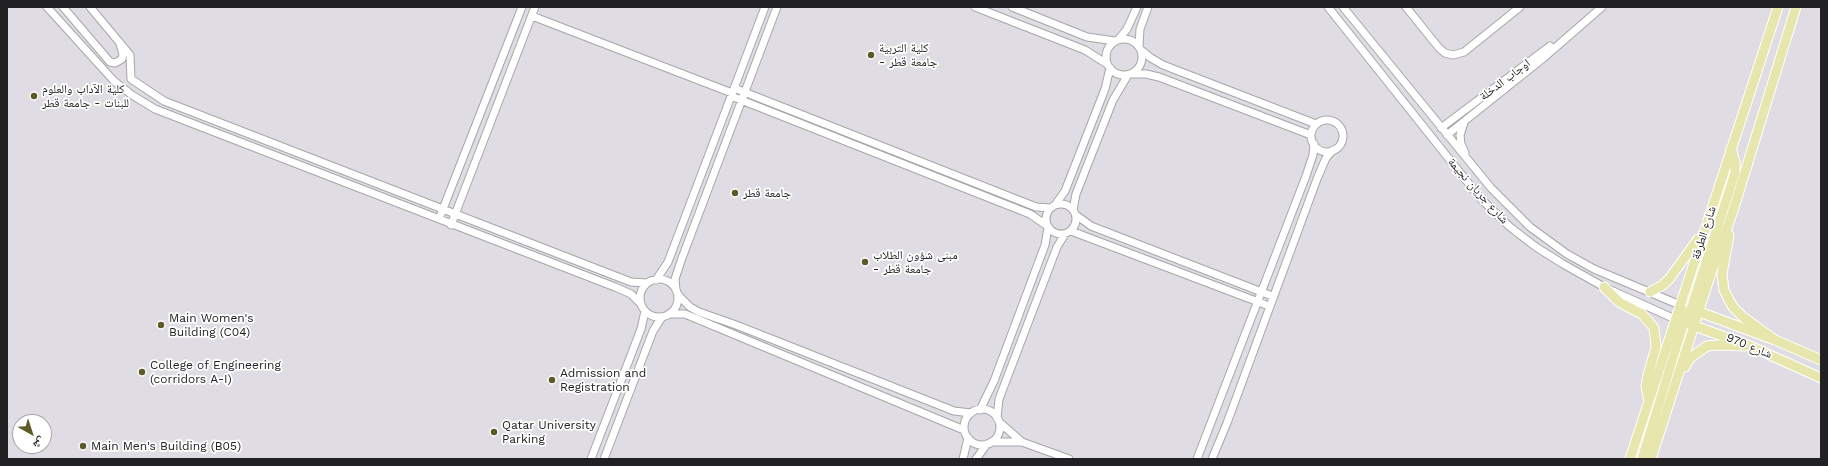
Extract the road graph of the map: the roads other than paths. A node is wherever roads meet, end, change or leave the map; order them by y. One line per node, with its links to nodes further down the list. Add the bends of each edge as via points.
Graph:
1 (47, 7): 37 (street, via 125,90 155,109)
2 (63, 7): 24 (street, via 108,61 120,61 123,56)
3 (90, 7): 24 (street)
4 (522, 7): 20 (street)
5 (765, 7): 28 (street)
6 (777, 7): 29 (street)
7 (975, 7): 26 (street, via 1085,50)
8 (1012, 7): 23 (street, via 1087,37)
9 (1136, 7): 23 (street, via 1129,24)
10 (1148, 7): 25 (street, via 1140,29)
11 (1328, 7): 70 (street, شارع جريان نجيمة, via 1489,208 1536,247)
12 (1343, 7): 38 (street, شارع جريان نجيمة)
13 (1406, 7): 14 (street, via 1439,48 1453,55 1464,52)
14 (1520, 7)
15 (1774, 7): 21 (main road)
16 (1778, 7): 21 (main road, شارع الطرفة)
17 (1796, 7): 50 (main road, شارع الطرفة)
18 (1597, 8): 22 (street, اوجاب الدخلة)
19 (532, 12): 20 (street); 28 (street); 33 (street)
20 (519, 16): 31 (street)
21 (1774, 20): 43 (main road, شارع الطرفة)
22 (1571, 33): 34 (street, اوجاب الدخلة); 38 (street, اوجاب الدخلة)
23 (1117, 41): 25 (street, via 1130,40); 26 (street, via 1108,50)
24 (119, 42): 32 (street, via 130,55 130,74 133,81 164,101)
25 (1140, 48): 27 (street, via 1142,62 1138,69); 35 (street, via 1163,65)
26 (1108, 66): 27 (street, via 1119,75); 48 (street, via 1105,89 1065,191)
27 (1130, 74): 40 (street, via 1159,77); 51 (street, via 1113,100 1076,194)
28 (732, 93): 29 (street); 30 (street); 67 (street, via 668,262)
29 (746, 93): 30 (street); 36 (street)
30 (742, 101): 39 (street); 71 (street, via 679,265 675,279)
31 (480, 114): 33 (street); 49 (street)
32 (204, 118): 37 (street); 49 (street)
33 (492, 119): 52 (street)
34 (1466, 120): 41 (street, اوجاب الدخلة); 47 (street, via 1461,131 1461,144 1465,153 1486,177)
35 (1316, 124): 40 (street); 45 (street, via 1331,120 1341,127 1342,142)
36 (830, 126): 39 (street); 44 (street)
37 (200, 127): 53 (street)
38 (1442, 128): 41 (street, شارع جريان نجيمة)
39 (826, 134): 46 (street)
40 (1311, 135): 42 (street)
41 (1447, 135): 47 (street, شارع جريان نجيمة)
42 (1314, 144): 45 (street, via 1322,151); 72 (street, via 1306,176)
43 (1731, 148): 57 (main road, شارع الطرفة); 81 (main road, via 1735,162 1734,178)
44 (891, 150): 46 (street); 48 (street, via 1036,207)
45 (1333, 150): 74 (street, via 1326,158 1317,179)
46 (888, 158): 56 (street, via 1030,214)
47 (1491, 188): 73 (street, شارع جريان نجيمة, via 1530,227 1567,254 1608,275)
48 (1053, 206): 51 (street, via 1065,204); 56 (street, via 1045,218)
49 (443, 209): 52 (street); 53 (street)
50 (1733, 211): 81 (main road, شارع الطرفة); 87 (main road, via 1723,267 1724,290 1743,317)
51 (1074, 212): 59 (street, via 1076,222); 61 (street, via 1091,226)
52 (456, 214): 54 (street); 55 (street)
53 (439, 220): 55 (street)
54 (473, 220): 58 (street); 60 (street)
55 (451, 225): 58 (street)
56 (1047, 226): 59 (street, via 1054,233); 93 (street, via 1045,245 994,381)
57 (1705, 228): 73 (main road, via 1670,278); 77 (main road, شارع الطرفة)
58 (468, 231): 62 (street)
59 (1068, 232): 63 (street); 95 (street, via 1057,247 999,399)
60 (523, 240): 62 (street); 66 (street)
61 (1130, 242): 63 (street); 64 (street)
62 (519, 250): 69 (street)
63 (1127, 250): 65 (street)
64 (1189, 264): 65 (street); 72 (street)
65 (1186, 274): 75 (street)
66 (618, 276): 68 (street, via 631,282); 69 (street)
67 (656, 280): 68 (street); 71 (street, via 668,281)
68 (647, 283): 76 (street, via 641,293)
69 (613, 286): 76 (street, via 631,294)
70 (1604, 287): 85 (street, شارع جريان نجيمة); 92 (main road, via 1619,302 1642,314 1654,328 1656,347 1646,386)
71 (677, 292): 79 (street); 82 (street, via 676,306)
72 (1261, 292): 74 (street); 75 (street)
73 (1650, 292): 77 (street, شارع جريان نجيمة)
74 (1272, 296): 78 (street)
75 (1258, 302): 78 (street); 105 (street)
76 (641, 304): 80 (street)
77 (1680, 305): 81 (main road, شارع 970); 85 (main road, via 1684,313)
78 (1269, 306): 106 (street)
79 (690, 307): 83 (street); 94 (street, via 954,411)
80 (645, 311): 84 (street, via 653,316); 100 (street, via 641,329)
81 (1695, 311): 86 (main road, via 1691,319); 87 (main road, شارع 970)
82 (669, 314): 83 (street); 84 (street)
83 (687, 315): 96 (street)
84 (662, 317): 101 (street, via 653,331)
85 (1680, 321): 86 (main road, شارع 970); 92 (main road); 108 (main road)
86 (1694, 326): 88 (main road, شارع 970); 90 (main road)
87 (1775, 340): 89 (main road, شارع 970)
88 (1750, 346): 90 (main road, via 1707,346 1690,358); 91 (main road, شارع 970)
89 (1821, 360)
90 (1678, 374): 109 (main road)
91 (1821, 378)
92 (1648, 400): 107 (main road)
93 (980, 410): 94 (street); 95 (street, via 989,411)
94 (971, 413): 96 (street, via 965,420)
95 (998, 420): 98 (street); 99 (street, via 999,431)
96 (964, 430): 97 (street)
97 (968, 438): 99 (street, via 974,444); 102 (street)
98 (1022, 442): 99 (street); 104 (street)
99 (989, 443): 103 (street)
100 (591, 459)
101 (604, 459)
102 (963, 459)
103 (976, 459)
104 (1069, 459)
105 (1197, 459)
106 (1212, 459)
107 (1630, 459)
108 (1642, 459)
109 (1651, 459)

